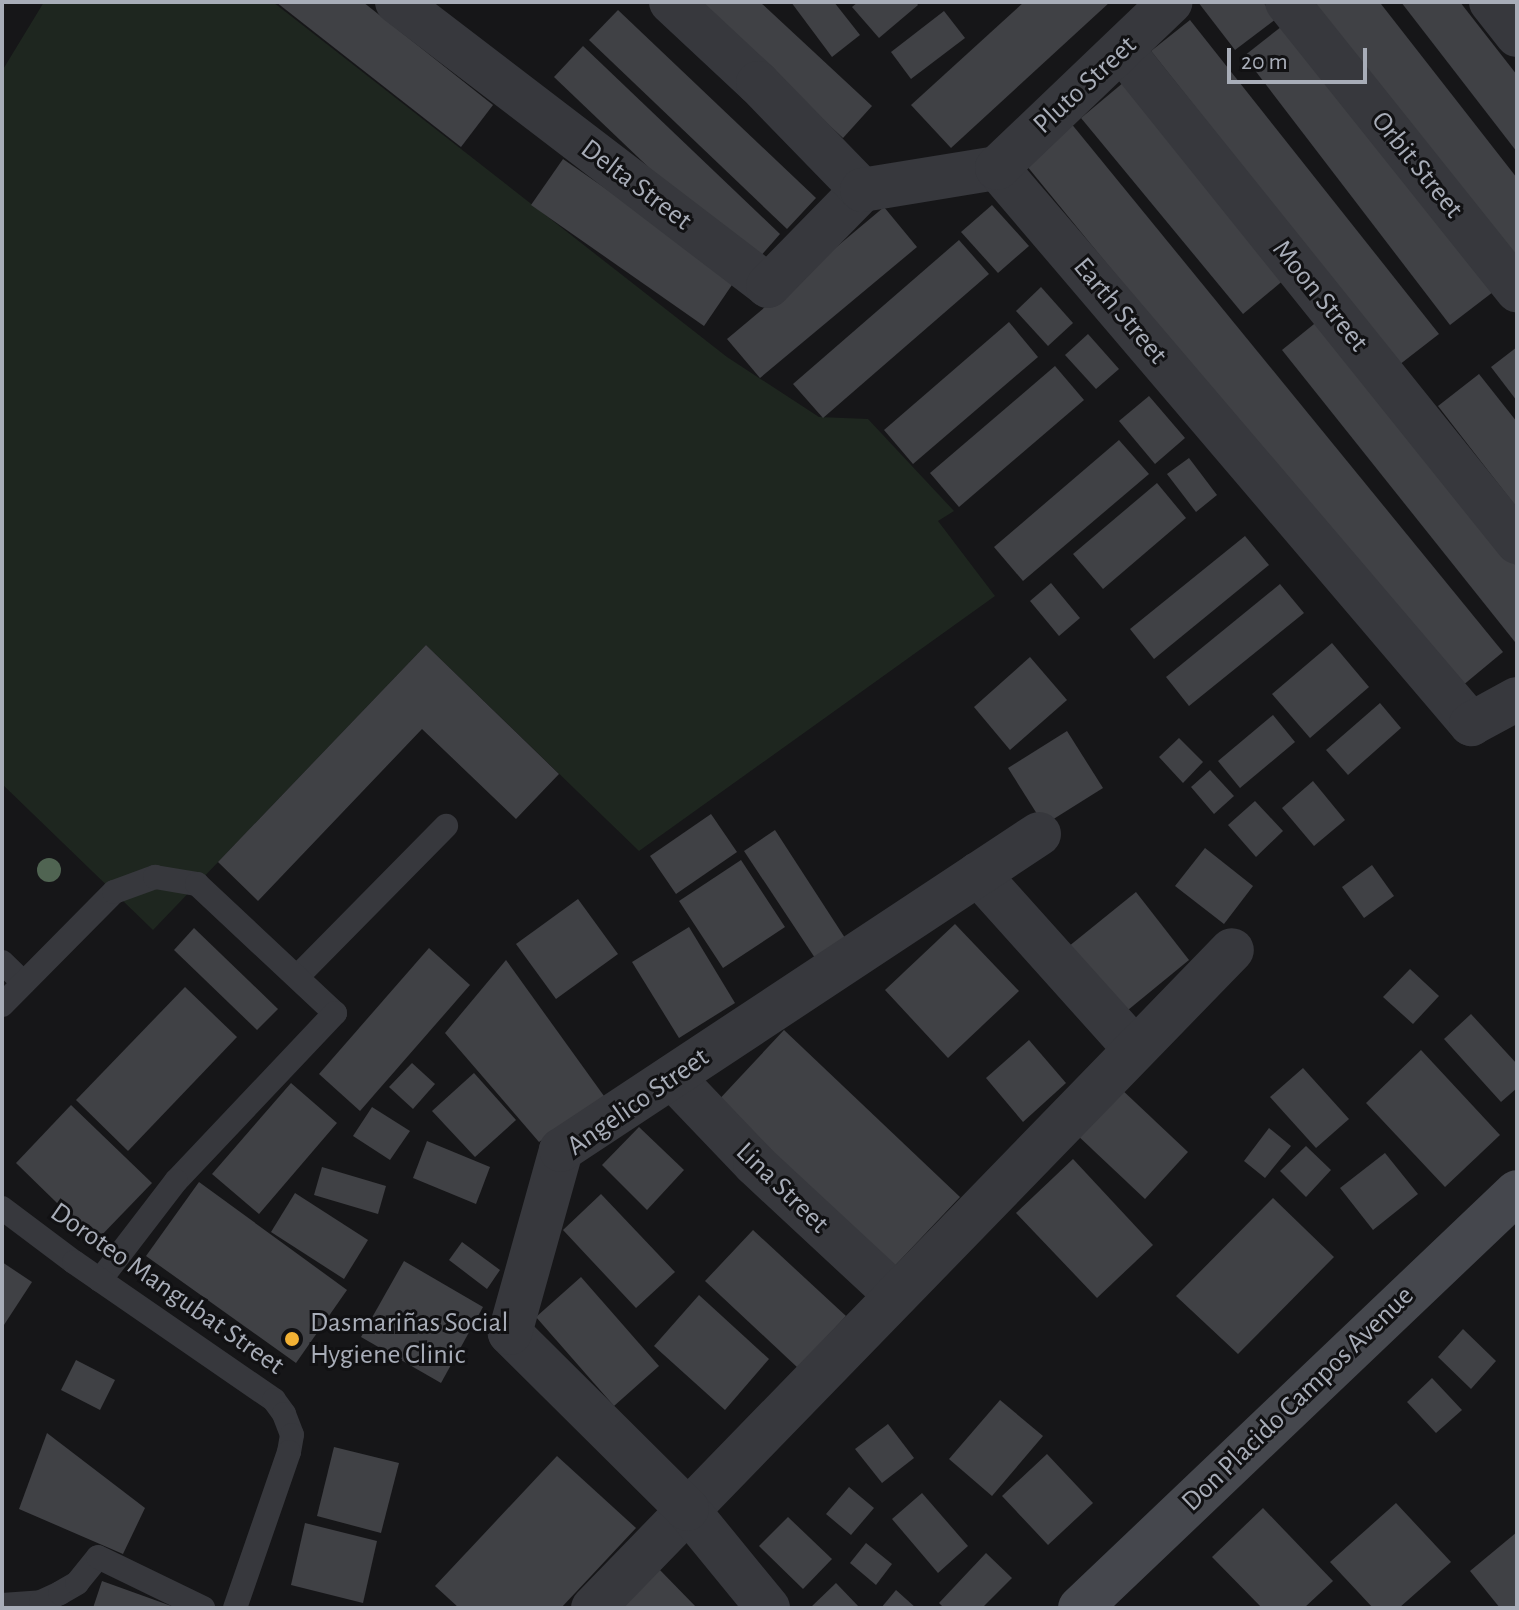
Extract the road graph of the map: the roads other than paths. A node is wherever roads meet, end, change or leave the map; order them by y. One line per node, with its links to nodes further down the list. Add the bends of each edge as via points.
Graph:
1 (397, 2): 9 (street, Delta Street, via 768,286)
2 (671, 2): 9 (street)
3 (1171, 2): 7 (street, Pluto Street)
4 (1287, 2): 10 (street, Orbit Street)
5 (1491, 2): 6 (street)
6 (1517, 35)
7 (1123, 51): 8 (street, Pluto Street); 11 (street, Moon Street)
8 (997, 168): 9 (street); 12 (street, Earth Street, via 1471,724)
9 (862, 190)
10 (1517, 290)
11 (1517, 542)
12 (1517, 699)
13 (446, 826): 18 (lane)
14 (1039, 834): 15 (street, Angelico Street)
15 (978, 874): 21 (street); 22 (street, Angelico Street)
16 (1232, 950): 21 (street)
17 (2, 962): 19 (lane)
18 (298, 976): 19 (lane, via 197,884 155,877 114,892); 25 (lane, via 335,1013 176,1181)
19 (24, 983): 20 (lane)
20 (2, 1005)
21 (1135, 1049): 26 (street)
22 (672, 1077): 26 (street, Lina Street, via 755,1164); 27 (street, Angelico Street, via 561,1150 510,1333)
23 (1517, 1192): 33 (main road, Don Placido Campos Avenue)
24 (2, 1208): 25 (lane, Doroteo Mangubat Street)
25 (100, 1280): 30 (lane, Doroteo Mangubat Street, via 274,1400 284,1414 292,1435 289,1452)
26 (896, 1295): 27 (street)
27 (687, 1509): 31 (street); 32 (street)
28 (2, 1605): 29 (lane, via 41,1602 60,1593 77,1583 98,1557)
29 (203, 1608)
30 (235, 1608)
31 (593, 1608)
32 (768, 1608)
33 (1080, 1608)

